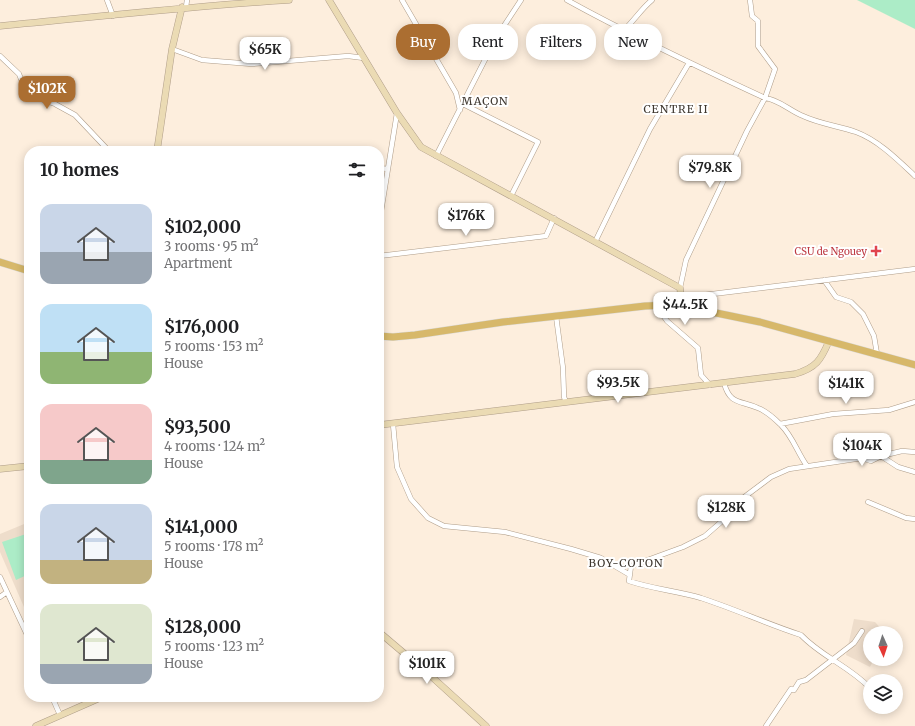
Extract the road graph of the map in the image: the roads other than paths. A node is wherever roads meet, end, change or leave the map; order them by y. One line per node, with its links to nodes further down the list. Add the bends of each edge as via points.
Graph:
1 (107, 0): 12 (street)
2 (187, 0): 11 (street)
3 (289, 0): 10 (street)
4 (329, 0): 19 (street)
5 (402, 0): 23 (street, via 456,93)
6 (520, 0): 22 (street, via 496,38)
7 (567, 0): 13 (street)
8 (652, 0): 14 (street, via 642,8)
9 (750, 0): 21 (street, via 752,16 758,21 758,46 775,69)
10 (228, 3): 11 (street)
11 (184, 7): 12 (street); 16 (street)
12 (113, 16): 15 (street)
13 (610, 24)
14 (631, 24)
15 (0, 26)
16 (172, 49): 19 (street, via 202,60 252,64 348,56); 26 (street)
17 (662, 50): 20 (street)
18 (0, 56): 25 (street, via 19,74 27,94 55,104 75,115)
19 (364, 58): 24 (street)
20 (689, 63): 21 (street); 34 (street, via 650,129)
21 (765, 98): 30 (street, via 773,99 808,119 858,132 900,161); 40 (street, via 686,260)
22 (463, 104): 23 (street); 32 (street, via 538,142)
23 (460, 110): 27 (street)
24 (397, 113): 27 (street, via 421,147); 29 (street)
25 (104, 146)
26 (158, 146)
27 (436, 156): 32 (street)
28 (384, 169): 29 (street)
29 (388, 169): 31 (street)
30 (915, 176)
31 (384, 193)
32 (511, 196): 33 (street)
33 (554, 218): 34 (street); 35 (street, via 546,236)
34 (595, 242): 40 (street)
35 (384, 255)
36 (0, 262): 37 (main road)
37 (24, 269)
38 (915, 269): 39 (street)
39 (824, 280): 41 (street); 47 (street, via 836,297 851,302 863,314 874,336)
40 (680, 288): 41 (street)
41 (680, 298): 43 (street)
42 (663, 305): 43 (main road); 44 (main road); 50 (street, via 662,314 667,321 698,348 701,375)
43 (682, 306): 46 (main road, via 760,322)
44 (556, 316): 45 (main road, via 415,335); 51 (street)
45 (384, 336)
46 (829, 341): 47 (main road); 49 (street, via 821,360 804,372)
47 (877, 354): 48 (main road)
48 (915, 365)
49 (724, 382): 50 (street); 54 (street, via 727,394 733,400 759,408)
50 (710, 385): 51 (street)
51 (566, 402): 53 (street)
52 (915, 402): 54 (street, via 888,410 833,414)
53 (393, 424): 55 (street); 64 (street, via 397,468 411,498 428,518 444,526 505,532 571,548 600,558)
54 (780, 424): 58 (street, via 793,439)
55 (384, 425)
56 (915, 452): 57 (street, via 902,451)
57 (881, 456): 58 (street, via 871,460 862,458); 61 (street, via 898,468)
58 (808, 466): 64 (street, via 789,469 771,477 739,501 736,509 705,536 631,566)
59 (24, 467): 60 (street)
60 (0, 470)
61 (915, 472)
62 (868, 502): 63 (street, via 906,518)
63 (915, 519)
64 (630, 575): 71 (street, via 629,581 701,598 801,635 813,648)
65 (0, 577): 66 (street)
66 (7, 592): 67 (street); 68 (street)
67 (0, 597)
68 (24, 628)
69 (862, 631): 71 (street, via 854,642)
70 (384, 636): 77 (street)
71 (834, 659): 72 (street); 78 (street, via 806,680 799,682 794,690 791,689)
72 (863, 681)
73 (54, 702): 75 (street)
74 (90, 702): 75 (street)
75 (60, 715): 76 (street)
76 (36, 726)
77 (486, 726)
78 (766, 726)

